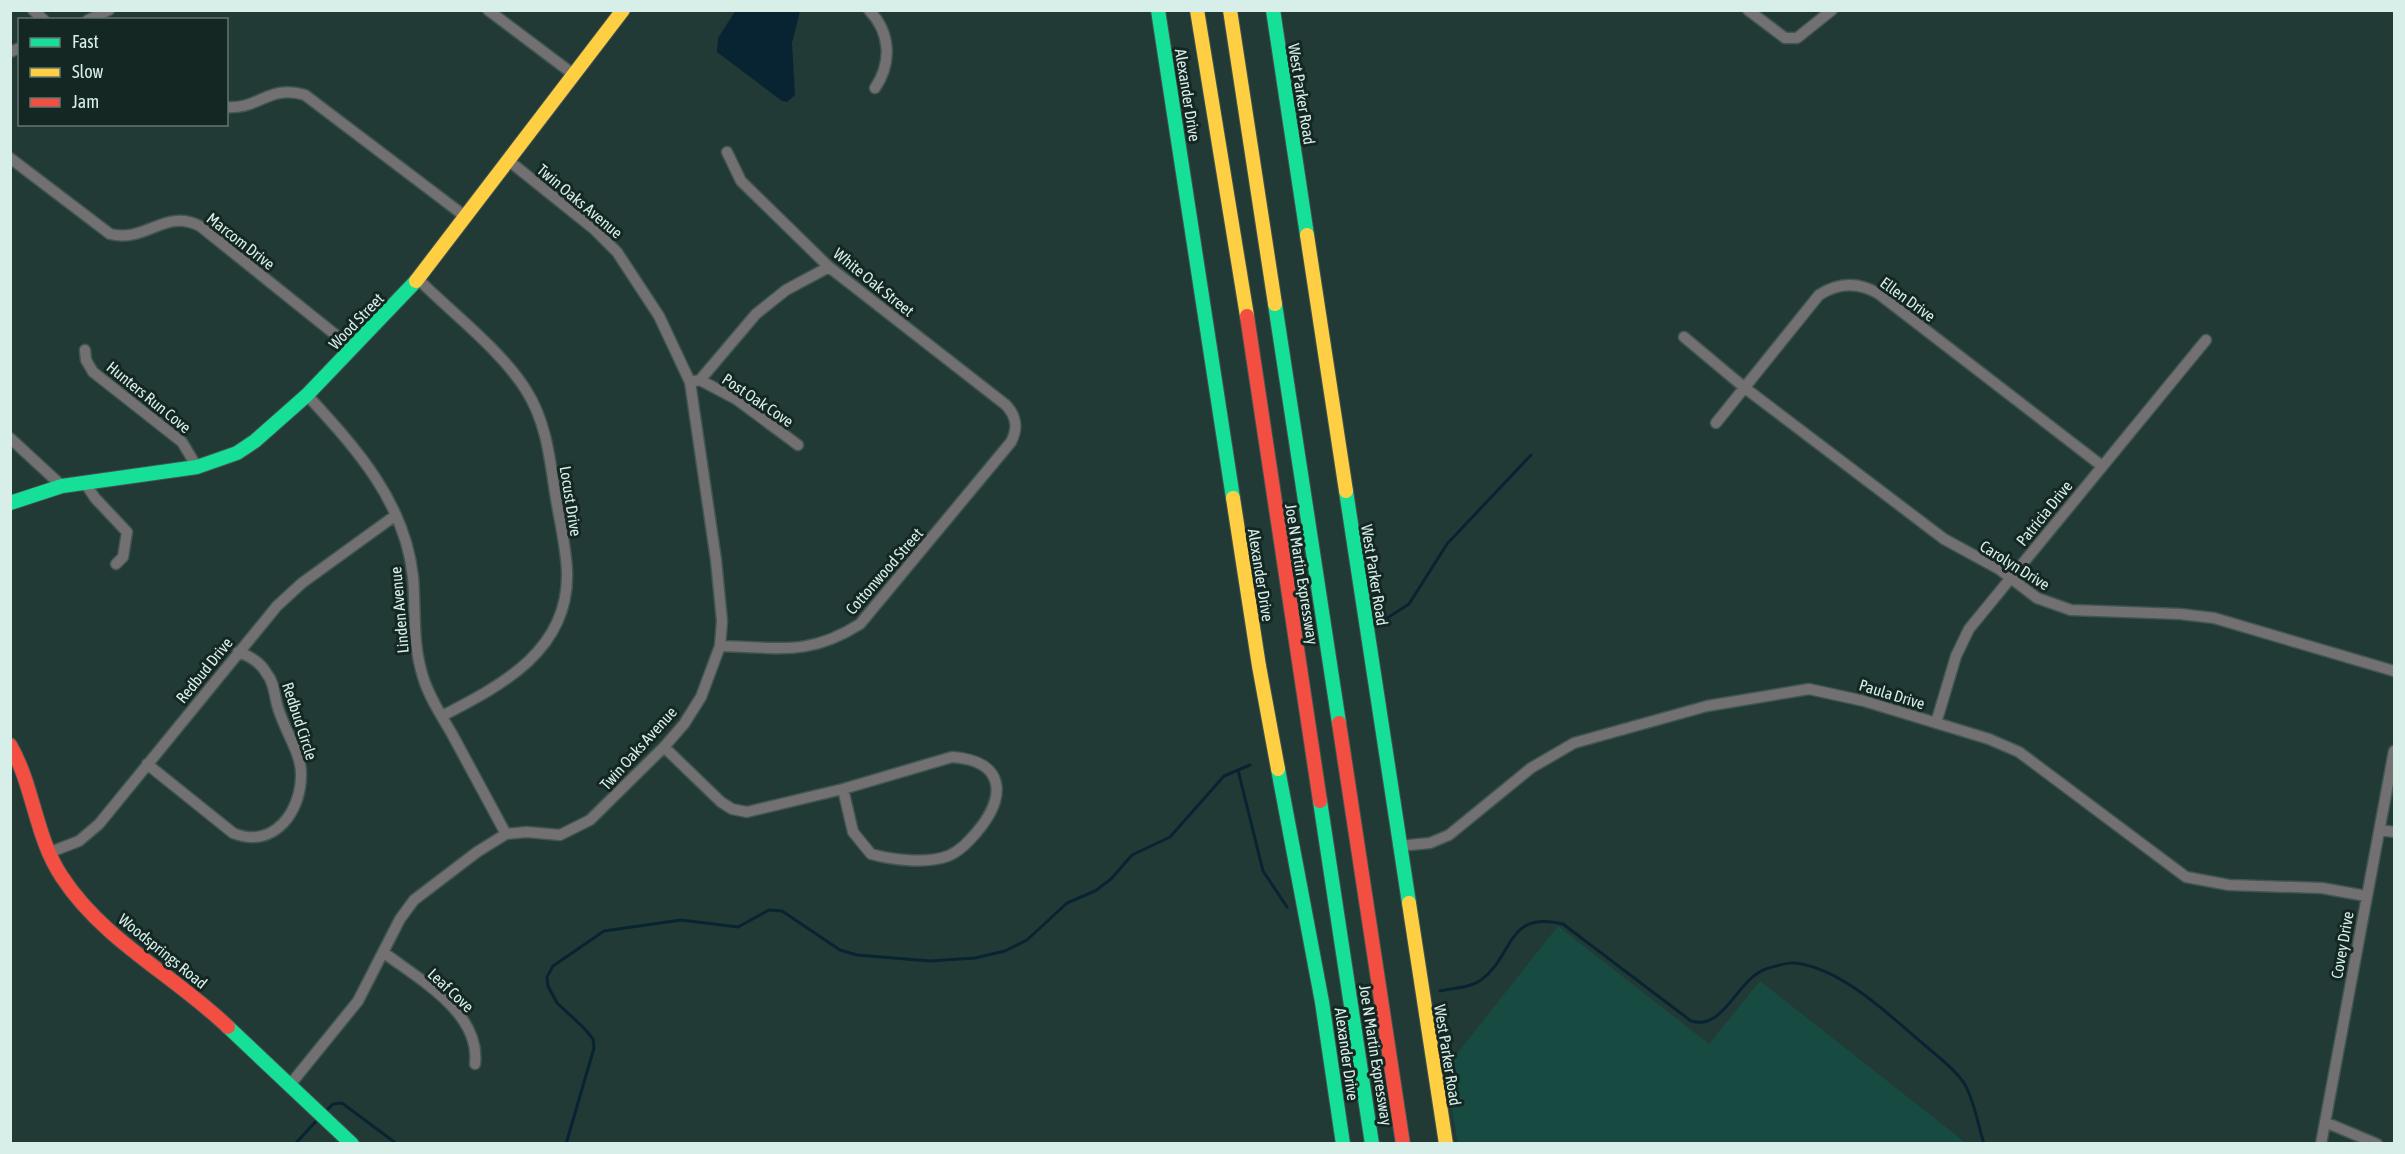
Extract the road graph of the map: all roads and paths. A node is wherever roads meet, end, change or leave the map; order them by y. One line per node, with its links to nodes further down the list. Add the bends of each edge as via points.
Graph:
1 (109, 10): 11 (street)
2 (488, 10): 12 (street)
3 (623, 10): 12 (main road, Wood Street)
4 (869, 10): 13 (street, via 886,39 886,69)
5 (1158, 10): 61 (main road, Alexander Drive, via 1259,666 1322,1002)
6 (1197, 10): 62 (main road, Joe N Martin Expressway)
7 (1230, 10): 63 (main road, Joe N Martin Expressway)
8 (1273, 10): 53 (main road, West Parker Road)
9 (1748, 10): 10 (street, via 1785,38 1797,38)
10 (1832, 10)
11 (96, 18)
12 (573, 74): 17 (main road, Wood Street)
13 (875, 88)
14 (228, 107): 18 (street, via 250,105 278,92 305,94)
15 (727, 152): 19 (street, White Oak Street, via 741,181)
16 (10, 159): 23 (street, Marcom Drive, via 110,234 126,237 144,233 172,220 200,226)
17 (509, 161): 18 (main road, Wood Street); 25 (street, Twin Oaks Avenue, via 617,252)
18 (466, 217): 20 (main road, Wood Street)
19 (829, 267): 25 (street, via 764,307); 28 (street, White Oak Street, via 1006,405)
20 (418, 279): 23 (main road, Wood Street); 43 (street, Locust Drive, via 507,366 537,410 547,440 567,570 561,611 539,651 506,682)
21 (1684, 337): 26 (street, Carolyn Drive)
22 (2206, 340): 32 (street, Patricia Drive)
23 (352, 348): 27 (main road, Wood Street)
24 (85, 350): 33 (street, Hunters Run Cove, via 93,372 182,442)
25 (695, 381): 31 (street, Post Oak Cove, via 736,399); 40 (street, Twin Oaks Avenue, via 722,621)
26 (1745, 387): 29 (street, Ellen Drive); 32 (street, Ellen Drive, via 1819,295 1842,285 1862,286 1880,294); 39 (street, Carolyn Drive, via 1944,539)
27 (307, 395): 33 (main road, Wood Street, via 237,453); 37 (street, Linden Avenue, via 362,456)
28 (1016, 422): 40 (street, Cottonwood Street, via 1011,442 860,624 839,637 798,650)
29 (1716, 423)
30 (10, 438): 35 (street)
31 (798, 445)
32 (2102, 466): 39 (street, Patricia Drive)
33 (197, 467): 34 (main road, Wood Street)
34 (85, 483): 35 (main road, Wood Street); 38 (street, via 127,532 123,557)
35 (62, 486): 36 (main road, Wood Street)
36 (10, 504)
37 (396, 515): 41 (street, Redbud Drive, via 302,583); 43 (street, Linden Avenue, via 408,546 417,657)
38 (116, 564)
39 (2010, 578): 42 (street, Carolyn Drive, via 2057,607 2200,616); 44 (street, Patricia Drive, via 1965,637)
40 (720, 646): 46 (street, Twin Oaks Avenue, via 701,697)
41 (238, 652): 48 (street, Redbud Drive); 48 (street, Redbud Circle, via 254,659 270,677 301,766 298,799 285,823 268,836 242,837)
42 (2394, 671)
43 (442, 716): 52 (street, Linden Avenue)
44 (1936, 723): 53 (street, Paula Drive, via 1809,689 1707,706 1574,743 1531,768 1449,835 1430,843); 55 (street, Paula Drive, via 1989,739 2032,759 2186,877 2229,885 2322,888)
45 (10, 746): 54 (main road, Woodsprings Road, via 22,769)
46 (664, 747): 49 (street, via 732,809 747,812); 52 (street, Twin Oaks Avenue, via 610,802 575,830 560,835)
47 (2394, 751): 50 (street, Covey Drive)
48 (147, 764): 54 (street, Redbud Drive, via 89,833 70,846)
49 (843, 789): 49 (street, via 952,757 969,758 981,764 990,772 998,792 989,818 965,846 933,860 871,854 853,832)
50 (2380, 830): 51 (street); 55 (street, Covey Drive)
51 (2394, 832)
52 (506, 834): 56 (street, Twin Oaks Avenue, via 414,900)
53 (1399, 846): 64 (main road, West Parker Road)
54 (48, 853): 58 (main road, Woodsprings Road, via 76,898 205,1006)
55 (2366, 896): 59 (street, Covey Drive)
56 (383, 952): 57 (street, Leaf Cove, via 460,1015 475,1047); 58 (street, Twin Oaks Avenue, via 358,1001)
57 (475, 1064)
58 (290, 1086): 60 (main road, Woodsprings Road)
59 (2325, 1122): 65 (street, Covey Drive); 66 (street)
60 (346, 1139)
61 (1343, 1143)
62 (1372, 1143)
63 (1403, 1143)
64 (1446, 1143)
65 (2320, 1143)
66 (2377, 1143)

